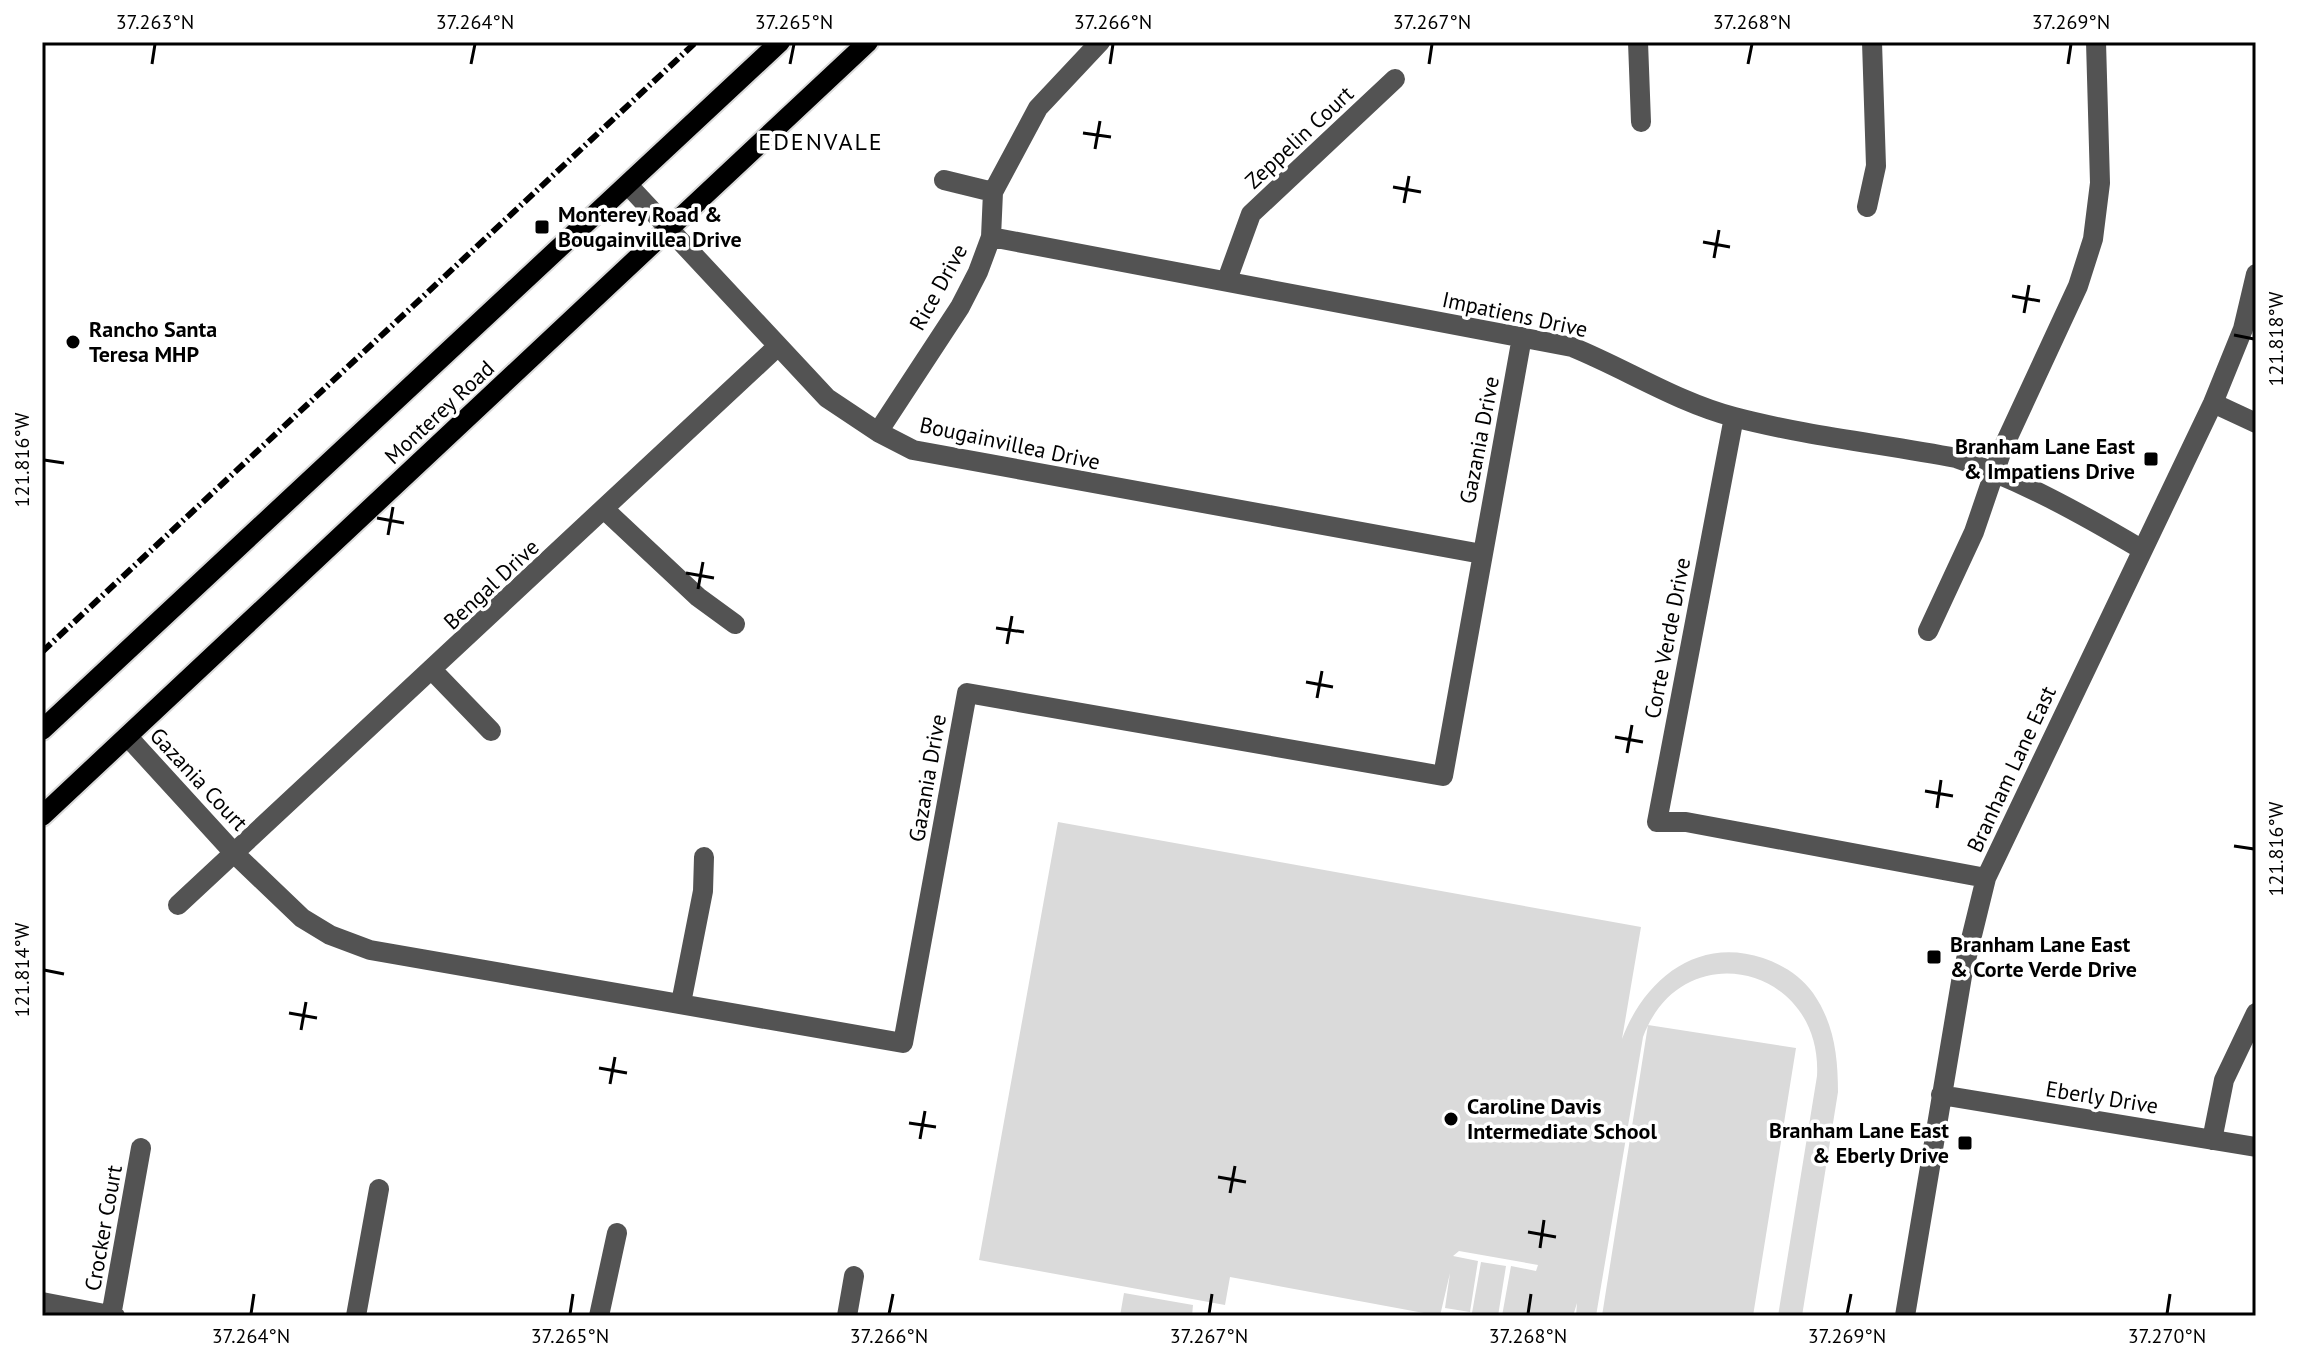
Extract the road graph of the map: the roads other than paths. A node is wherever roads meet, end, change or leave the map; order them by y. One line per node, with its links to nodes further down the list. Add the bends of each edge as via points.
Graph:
1 (780, 42): 10 (main road, Monterey Road)
2 (868, 42): 13 (main road, Monterey Road)
3 (1100, 42): 11 (street, Rice Drive, via 1038,108)
4 (1638, 42): 8 (street)
5 (1872, 42): 12 (street, via 1876,166)
6 (2096, 42): 23 (street, via 2100,183 2093,239 2078,286)
7 (1395, 79): 16 (street, Zeppelin Court, via 1251,214)
8 (1641, 122)
9 (944, 180): 11 (street)
10 (628, 185): 13 (street, Bougainvillea Drive); 30 (main road, Monterey Road)
11 (993, 192): 14 (street, Rice Drive)
12 (1867, 207)
13 (670, 229): 18 (street, Bougainvillea Drive); 32 (main road, Monterey Road)
14 (991, 237): 16 (street, Impatiens Drive); 22 (street, Rice Drive, via 960,307)
15 (2256, 274): 19 (street, Branham Lane East, via 2243,329)
16 (1227, 280): 17 (street, Impatiens Drive)
17 (1522, 337): 20 (street, Impatiens Drive, via 1572,347 1673,395); 26 (street, Gazania Drive)
18 (777, 347): 22 (street, Bougainvillea Drive, via 827,398); 24 (street, Bengal Drive)
19 (2213, 403): 21 (street); 25 (street, Branham Lane East)
20 (1734, 417): 23 (street, Impatiens Drive, via 1956,458); 36 (street, Corte Verde Drive, via 1657,822 1686,822)
21 (2256, 423)
22 (878, 432): 26 (street, Bougainvillea Drive, via 913,450 947,459)
23 (1995, 472): 25 (street, Impatiens Drive); 28 (street)
24 (605, 510): 27 (street, via 698,597); 29 (street, Bengal Drive)
25 (2141, 549): 36 (street, Branham Lane East)
26 (1482, 554): 38 (street, Gazania Drive, via 1443,776 967,693 903,1043)
27 (735, 624)
28 (1928, 631)
29 (433, 671): 31 (street); 34 (street, Bengal Drive)
30 (42, 730)
31 (491, 731)
32 (128, 737): 33 (main road, Monterey Road); 34 (street, Gazania Court)
33 (42, 816)
34 (235, 854): 37 (street, Bengal Drive); 38 (street, Gazania Drive, via 302,918 370,950)
35 (704, 857): 38 (street, via 703,891)
36 (1986, 878): 40 (street, Branham Lane East)
37 (178, 905)
38 (681, 1003)
39 (2256, 1013): 41 (street, via 2224,1080)
40 (1941, 1095): 41 (street, Eberly Drive); 52 (street, Branham Lane East)
41 (2212, 1140): 42 (street, Eberly Drive)
42 (2256, 1147)
43 (141, 1148): 48 (street, Crocker Court)
44 (379, 1189): 49 (street)
45 (617, 1233): 50 (street)
46 (854, 1276): 51 (street)
47 (42, 1302): 48 (street)
48 (113, 1316)
49 (356, 1316)
50 (599, 1316)
51 (847, 1316)
52 (1905, 1316)

